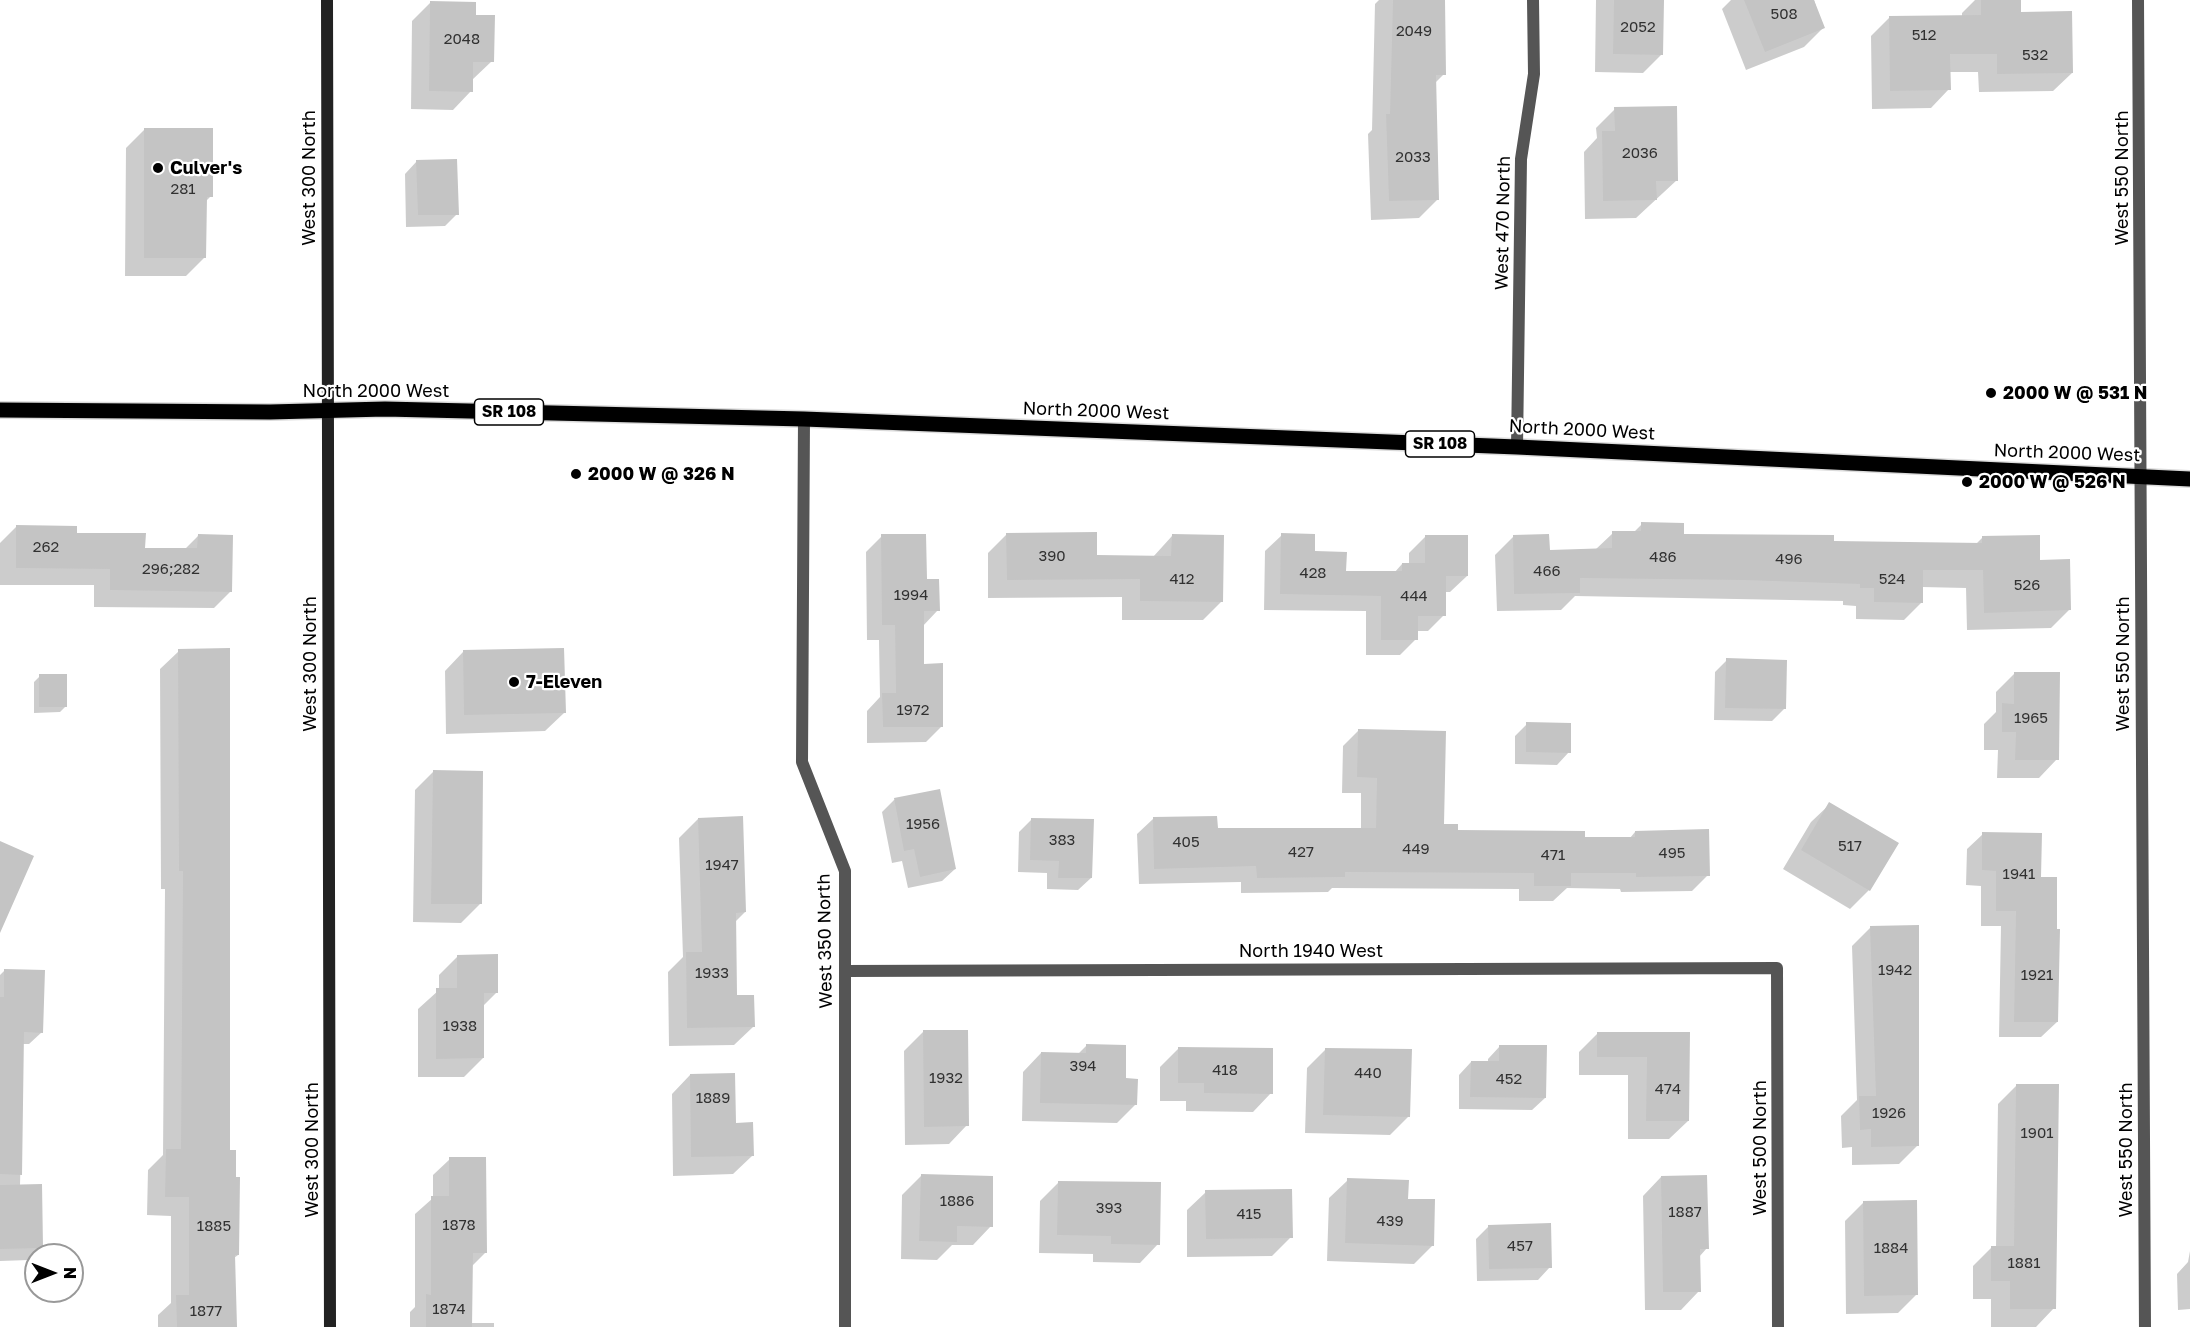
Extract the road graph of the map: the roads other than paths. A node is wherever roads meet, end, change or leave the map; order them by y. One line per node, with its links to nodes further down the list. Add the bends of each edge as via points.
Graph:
1 (327, 0): 5 (main road, West 300 North)
2 (1533, 0): 7 (street, West 470 North, via 1534,74 1521,159)
3 (2138, 0): 8 (street, West 550 North)
4 (0, 410): 5 (main road, North 2000 West / SR 108)
5 (327, 411): 6 (main road, North 2000 West / SR 108); 12 (main road, West 300 North)
6 (804, 419): 7 (main road, North 2000 West / SR 108); 11 (street, West 350 North, via 802,762 845,871)
7 (1517, 447): 8 (main road, North 2000 West / SR 108)
8 (2140, 476): 9 (main road, North 2000 West / SR 108); 15 (street, West 550 North)
9 (2190, 479)
10 (1777, 968): 11 (street, North 1940 West); 14 (street, West 500 North)
11 (845, 971): 13 (street, West 350 North)
12 (330, 1327)
13 (845, 1327)
14 (1778, 1327)
15 (2145, 1327)

